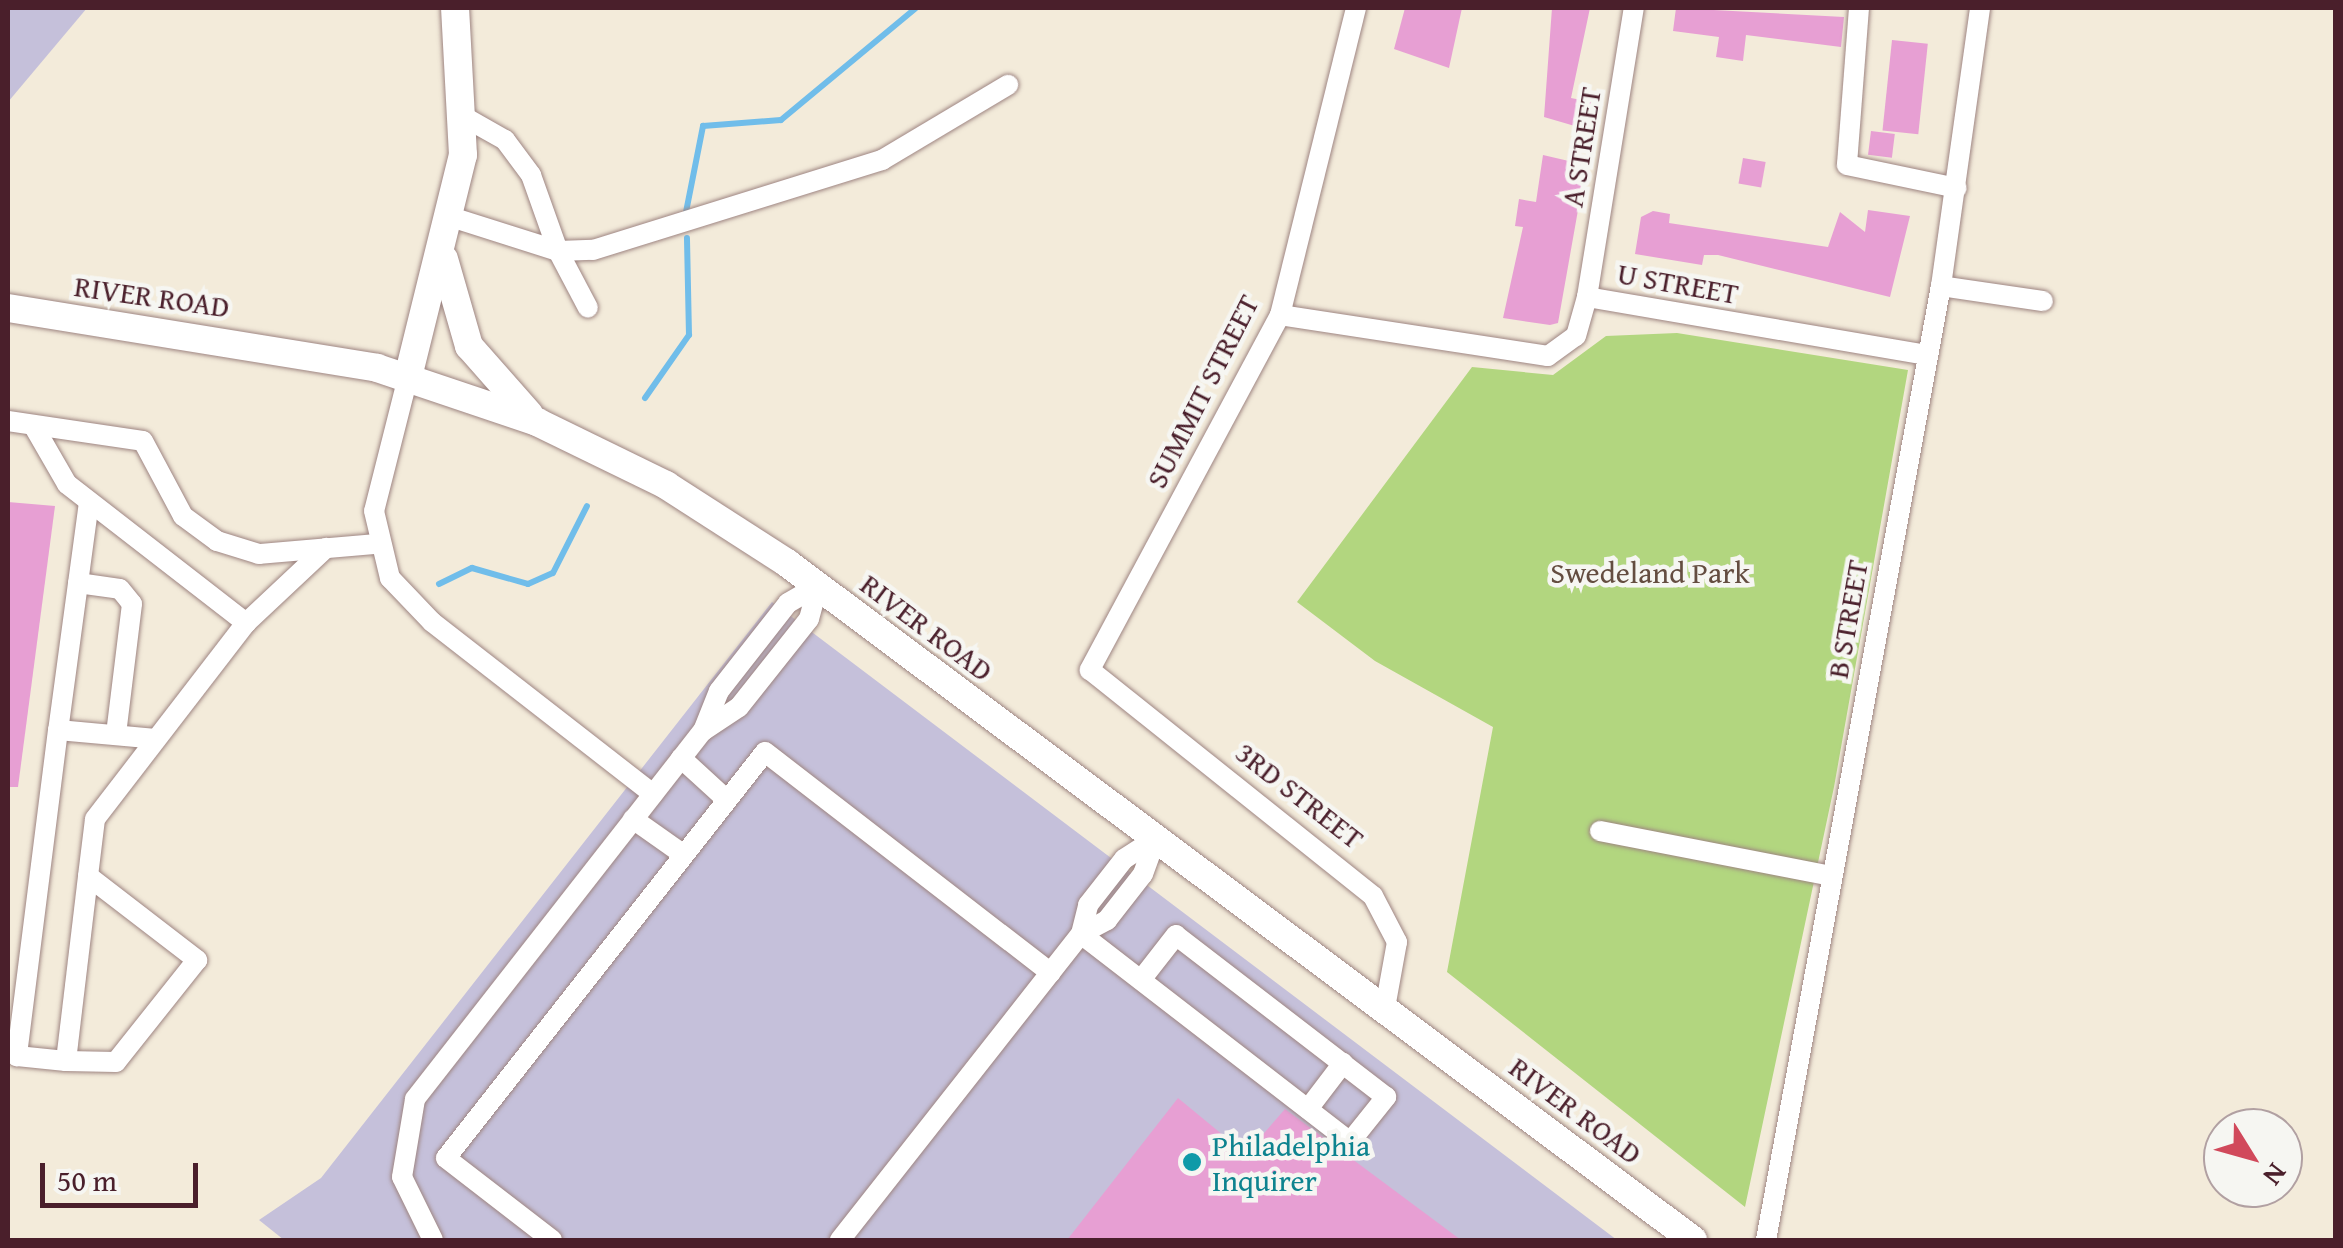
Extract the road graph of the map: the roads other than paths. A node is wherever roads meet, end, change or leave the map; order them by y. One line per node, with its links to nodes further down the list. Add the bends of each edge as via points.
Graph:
1 (455, 8): 7 (main road)
2 (1356, 8): 17 (street, SUMMIT STREET)
3 (1634, 8): 13 (street, A STREET)
4 (1859, 8): 8 (street, via 1847,165)
5 (1980, 8): 8 (street, B STREET)
6 (1008, 85): 11 (street, via 882,160 593,250)
7 (466, 118): 9 (main road); 11 (street, via 505,140 531,175)
8 (1957, 188): 12 (street, B STREET)
9 (452, 218): 10 (main road); 11 (street)
10 (443, 250): 19 (main road); 21 (main road, via 469,346)
11 (558, 251): 16 (street)
12 (1941, 286): 14 (street); 18 (street, B STREET)
13 (1587, 297): 17 (street, U STREET, via 1576,336 1548,356); 18 (street, U STREET)
14 (2042, 301)
15 (8, 308): 19 (main road, RIVER ROAD, via 288,348)
16 (588, 308)
17 (1280, 314): 29 (street, SUMMIT STREET)
18 (1926, 355): 41 (street, B STREET)
19 (408, 377): 21 (main road, RIVER ROAD); 24 (street, via 374,510)
20 (8, 421): 22 (street)
21 (537, 422): 27 (main road, RIVER ROAD, via 666,485)
22 (33, 425): 23 (street, via 67,484); 25 (street, via 143,441 182,516 218,541 258,554)
23 (89, 502): 26 (street); 28 (street)
24 (376, 544): 25 (street); 34 (street, via 416,608)
25 (326, 548): 28 (street)
26 (78, 583): 30 (street); 31 (street, via 120,589 132,604)
27 (818, 586): 33 (street, via 788,603 719,691 703,730); 38 (main road, RIVER ROAD)
28 (246, 623): 32 (street)
29 (1090, 670): 45 (street, 3RD STREET, via 1373,896 1397,942)
30 (58, 730): 31 (street); 46 (street)
31 (116, 736): 32 (street)
32 (156, 740): 40 (street, via 95,818)
33 (681, 758): 34 (street); 35 (street)
34 (653, 794): 36 (street)
35 (728, 800): 39 (street); 43 (street, via 766,752)
36 (634, 818): 39 (street); 50 (street, via 415,1099 402,1177)
37 (1600, 831): 41 (street)
38 (1156, 838): 42 (street, via 1100,890); 45 (main road, RIVER ROAD)
39 (684, 855): 51 (street, via 446,1158)
40 (88, 876): 47 (street); 47 (street, via 197,960 116,1062)
41 (1830, 876): 54 (street, B STREET)
42 (1081, 934): 43 (street); 44 (street)
43 (1051, 973): 52 (street)
44 (1141, 980): 48 (street, via 1176,935); 49 (street)
45 (1385, 1008): 53 (main road, RIVER ROAD)
46 (12, 1055): 47 (street)
47 (66, 1061)
48 (1343, 1064): 49 (street); 49 (street, via 1386,1096 1350,1142)
49 (1308, 1109)
50 (432, 1240)
51 (552, 1240)
52 (840, 1240)
53 (1694, 1240)
54 (1766, 1240)

